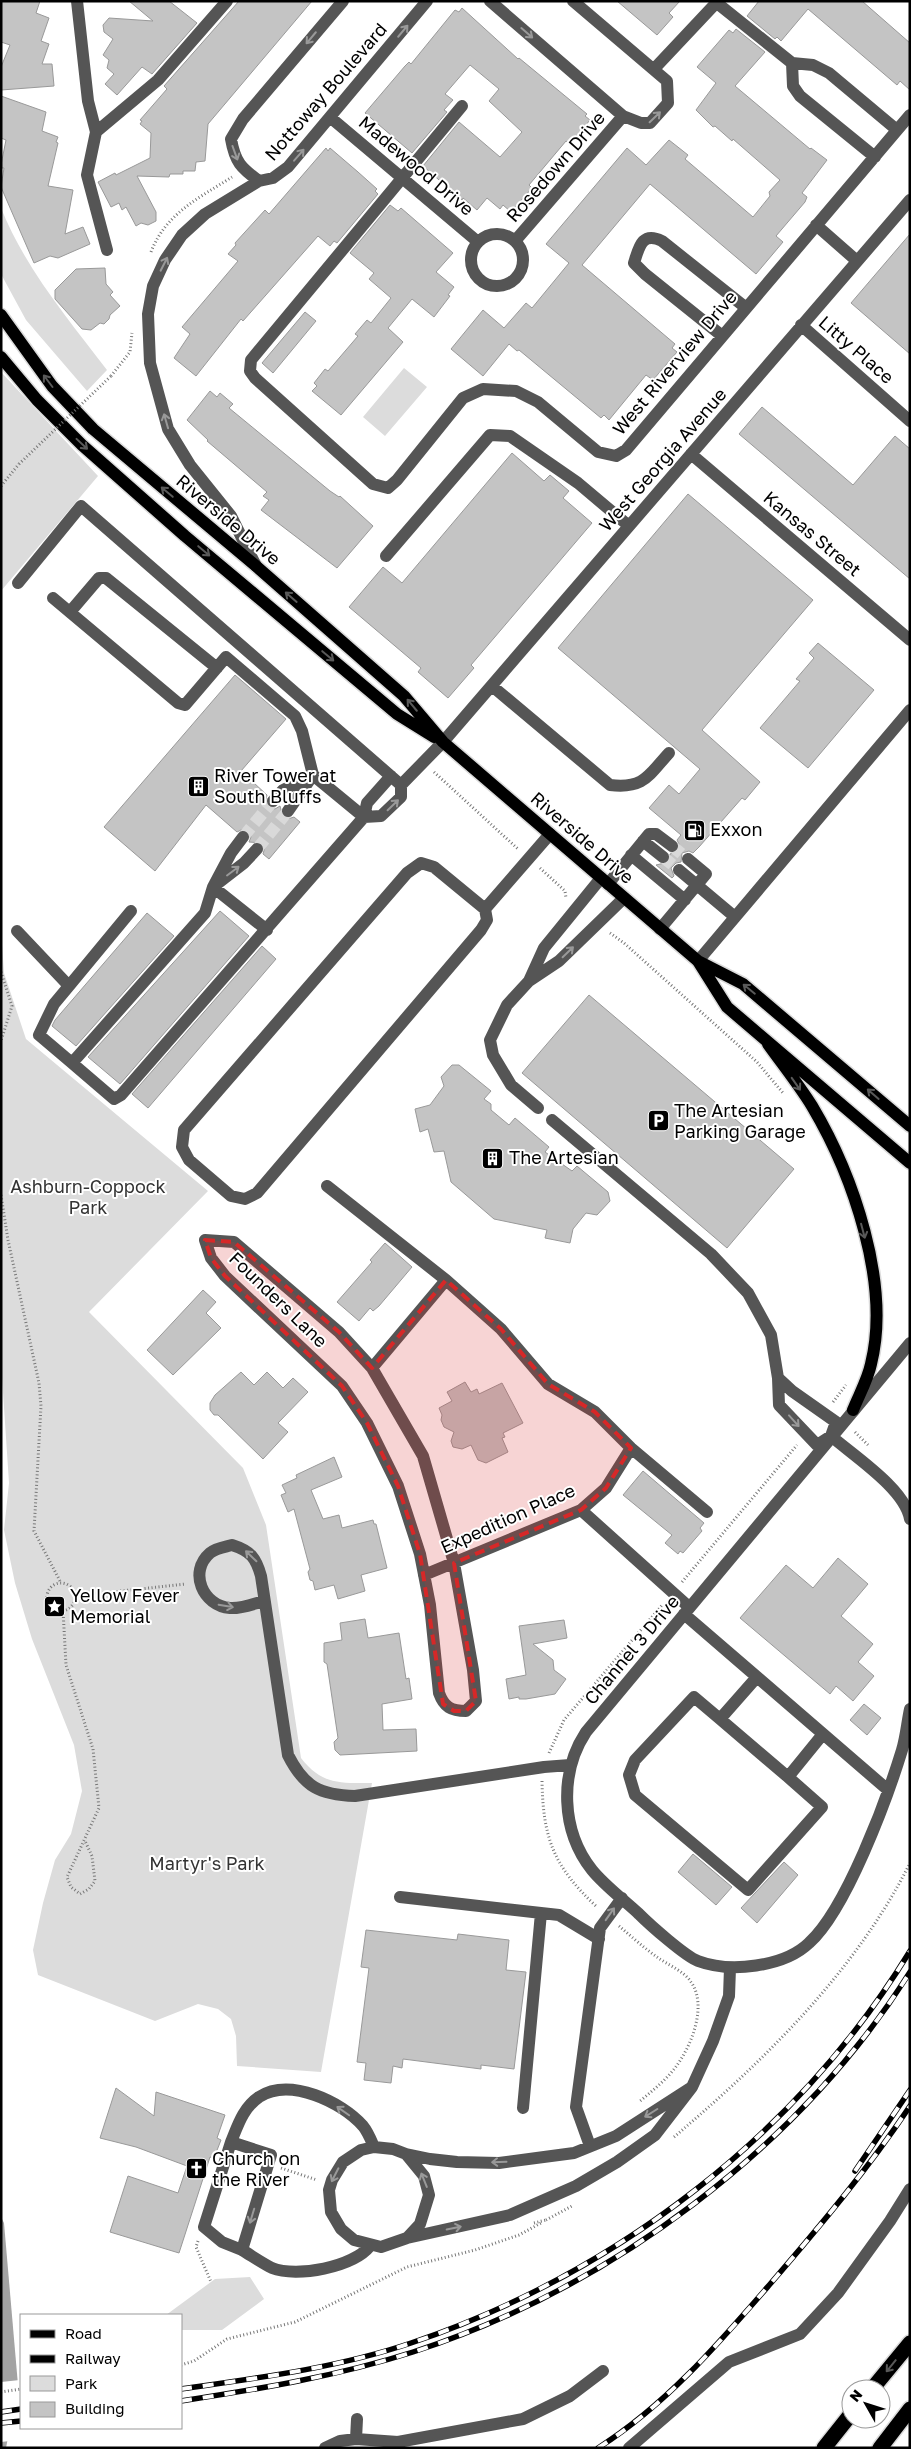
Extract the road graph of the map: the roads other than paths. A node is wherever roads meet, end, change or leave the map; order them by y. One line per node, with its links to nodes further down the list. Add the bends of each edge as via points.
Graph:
1 (77, 1): 15 (street, via 88,101)
2 (227, 1): 15 (street, via 158,80)
3 (427, 1): 13 (street, Nottoway Boulevard, one-way to 3)
4 (490, 1): 12 (street, one-way to 12)
5 (573, 1): 9 (street)
6 (341, 2): 18 (street, Nottoway Boulevard, one-way to 18, via 243,119 231,139 241,167)
7 (718, 2): 8 (street); 9 (street)
8 (792, 63): 14 (street, via 813,64 830,73); 16 (street, via 793,86 800,96)
9 (654, 69): 12 (street, one-way to 9, via 641,123 650,122 668,103 667,80)
10 (462, 106): 17 (street)
11 (910, 115): 14 (street, West Riverview Drive)
12 (623, 116): 21 (street, Rosedown Drive)
13 (331, 118): 17 (street, Madewood Drive); 18 (street, Nottoway Boulevard, one-way to 13, via 273,178 288,167)
14 (897, 130): 16 (street, West Riverview Drive)
15 (96, 132): 23 (street, via 87,175)
16 (877, 155): 20 (street, West Riverview Drive)
17 (401, 177): 22 (street, Madewood Drive); 28 (street, West Riverview Drive, via 251,360 250,372 255,378 373,484 388,488 463,398 483,389 516,391 538,402 598,452 616,456 626,450)
18 (259, 181): 34 (street, one-way to 18, via 231,516 190,465 168,428 150,364 148,314 153,286 182,235 205,214)
19 (910, 200): 24 (street, West Georgia Avenue)
20 (816, 225): 24 (street); 25 (street, West Riverview Drive)
21 (514, 241): 22 (street, via 496,234); 22 (street, via 523,256 522,265 514,280 498,286 490,285 476,274 472,258)
22 (478, 242)
23 (107, 250)
24 (857, 261): 27 (street, West Georgia Avenue)
25 (745, 307): 28 (street, West Riverview Drive); 28 (street, via 662,241 654,237 645,239 638,247 634,262 645,274)
26 (1, 315): 34 (main road, Riverside Drive, one-way to 26, via 93,429 52,386)
27 (801, 325): 30 (street, Litty Place); 31 (street, West Georgia Avenue)
28 (721, 335)
29 (1, 357): 42 (main road, Riverside Drive, one-way to 42, via 37,400 130,488 397,714)
30 (910, 421)
31 (691, 454): 32 (street, West Georgia Avenue); 38 (street, Kansas Street)
32 (630, 526): 33 (street, via 578,483 510,436 490,436); 40 (street, West Georgia Avenue)
33 (386, 556)
34 (256, 566): 42 (main road, Riverside Drive, one-way to 34, via 404,696)
35 (18, 583): 45 (street, via 81,506)
36 (53, 598): 37 (street)
37 (70, 612): 39 (street, via 99,578 106,578); 39 (street, via 178,703 185,705)
38 (910, 640)
39 (217, 668): 44 (street, via 226,657 295,716)
40 (492, 686): 42 (street, West Georgia Avenue); 43 (street, via 610,785 628,787 644,781)
41 (910, 710): 66 (street)
42 (443, 742): 46 (street, West Georgia Avenue); 50 (main road, Riverside Drive)
43 (669, 753)
44 (313, 775): 47 (street, via 284,790); 48 (street); 49 (street)
45 (391, 776): 46 (street); 49 (street, via 367,803)
46 (401, 785): 49 (street, one-way to 46, via 381,816 401,797)
47 (273, 801)
48 (288, 812)
49 (364, 817): 68 (street)
50 (550, 834): 59 (main road, Riverside Drive); 64 (street)
51 (243, 837): 61 (street)
52 (643, 841): 53 (street, via 649,834 656,834); 55 (street); 56 (street)
53 (672, 846)
54 (257, 849): 61 (street, one-way to 54)
55 (631, 855): 59 (street); 63 (street)
56 (663, 857)
57 (688, 859): 60 (street, via 706,874)
58 (679, 870): 60 (street)
59 (604, 881): 62 (main road, Riverside Drive); 71 (street, via 544,948)
60 (698, 885): 63 (street); 66 (street)
61 (213, 887): 68 (street); 74 (street, via 204,913)
62 (624, 898): 67 (main road, Riverside Drive); 71 (street, one-way to 62, via 559,961)
63 (685, 900): 67 (street)
64 (485, 909): 64 (street, via 434,867 421,863 407,873 184,1130 182,1147 189,1160 231,1196 245,1199 257,1193 481,930 487,920)
65 (131, 911): 72 (street)
66 (735, 917): 70 (street)
67 (660, 929): 70 (main road, Riverside Drive)
68 (267, 930): 74 (street, via 121,1095 114,1099)
69 (17, 931): 72 (street)
70 (698, 961): 73 (main road, Riverside Drive, via 727,1007); 77 (main road, Riverside Drive, one-way to 70, via 744,984)
71 (529, 980): 75 (street, via 507,1005 490,1040 493,1055 511,1085)
72 (69, 986): 74 (street, via 54,1004 39,1035)
73 (768, 1044): 78 (main road, Riverside Drive); 84 (main road, one-way to 84, via 812,1106 843,1169 872,1266 876,1332 871,1365)
74 (72, 1063)
75 (538, 1108)
76 (552, 1120): 83 (street, via 711,1254 748,1293 771,1335)
77 (910, 1126)
78 (910, 1163)
79 (327, 1186): 80 (street)
80 (446, 1280): 82 (street); 86 (street, via 501,1329 548,1384 595,1412)
81 (910, 1344): 84 (street, Channel 3 Drive)
82 (372, 1368): 90 (street, Founders Lane, via 423,1456); 91 (street, Founders Lane, via 339,1332 234,1242 205,1240 211,1258 225,1276 342,1386 367,1424 398,1486)
83 (778, 1378): 85 (street, via 792,1392 836,1422); 85 (street, one-way to 85, via 779,1405 805,1434 817,1444)
84 (854, 1410): 85 (street, Channel 3 Drive)
85 (831, 1436): 89 (street, via 892,1489 908,1510); 93 (street, Channel 3 Drive)
86 (631, 1448): 87 (street, Expedition Place, via 606,1488); 88 (street)
87 (581, 1510): 90 (street, Expedition Place); 93 (street, via 673,1592)
88 (706, 1512)
89 (910, 1519)
90 (454, 1563): 91 (street, Expedition Place); 91 (street, Founders Lane, via 476,1701 466,1711 454,1711 443,1704 439,1693)
91 (424, 1575)
92 (264, 1601): 92 (street, one-way to 92, via 258,1563 252,1554 232,1545 210,1552 201,1568 199,1582 205,1595 219,1606 237,1608); 98 (street, via 288,1755 298,1774 315,1788 334,1795 355,1796)
93 (687, 1611): 94 (street); 98 (street, Channel 3 Drive, via 586,1732 575,1748)
94 (757, 1677): 96 (street); 97 (street)
95 (910, 1709): 100 (street, Channel 3 Drive, via 903,1748)
96 (720, 1719): 99 (street); 99 (street, via 694,1697 635,1760 629,1776 635,1795 748,1890 822,1808)
97 (824, 1734): 99 (street); 100 (street)
98 (570, 1765): 102 (street, Channel 3 Drive, via 566,1799 576,1841 593,1872)
99 (788, 1777)
100 (888, 1790): 105 (street, Channel 3 Drive, via 841,1898 809,1944 761,1965)
101 (400, 1897): 103 (street)
102 (622, 1898): 104 (street, one-way to 102); 105 (street, Channel 3 Drive, via 697,1961)
103 (541, 1913): 104 (street, via 559,1915); 107 (street)
104 (600, 1935): 109 (street, via 576,2107)
105 (730, 1968): 106 (street, via 729,1996)
106 (692, 2087): 109 (street, one-way to 109, via 616,2136); 113 (street, one-way to 106, via 510,2215 576,2186 655,2135)
107 (523, 2108)
108 (231, 2142): 110 (street, one-way to 108, via 364,2127 352,2117 316,2094 299,2091 276,2091 260,2096 242,2114); 115 (street, via 204,2227 222,2242); 115 (street, one-way to 115, via 271,2155)
109 (590, 2146): 111 (street, one-way to 111, via 574,2153 500,2163 457,2162)
110 (374, 2147): 111 (street); 114 (street, one-way to 114, via 361,2150 343,2162 329,2190 331,2212 336,2222 354,2240)
111 (406, 2154): 113 (street, one-way to 111, via 420,2224 429,2195 424,2176)
112 (910, 2189): 124 (street, via 838,2293 800,2334 728,2362)
113 (407, 2238): 114 (street, via 381,2247)
114 (370, 2246): 115 (street, via 360,2256 336,2266 292,2271 273,2268)
115 (242, 2250)
116 (910, 2343): 118 (highway, one-way to 118)
117 (602, 2371): 122 (street, via 570,2396 523,2419 398,2442)
118 (880, 2379)
119 (910, 2409): 126 (highway)
120 (356, 2418): 122 (street)
121 (841, 2427): 125 (highway)
122 (356, 2439): 123 (street, via 340,2441)
123 (325, 2448)
124 (628, 2448)
125 (824, 2448)
126 (880, 2448)

